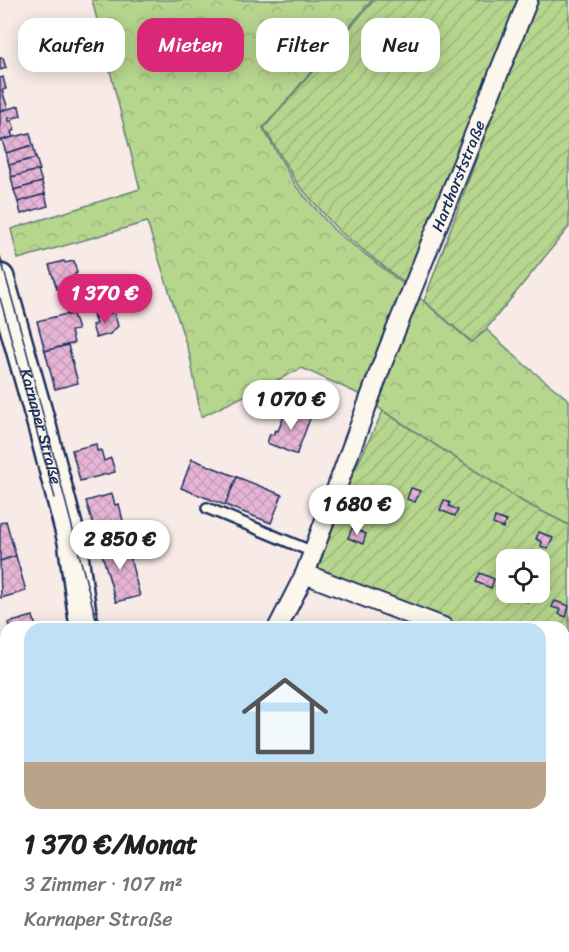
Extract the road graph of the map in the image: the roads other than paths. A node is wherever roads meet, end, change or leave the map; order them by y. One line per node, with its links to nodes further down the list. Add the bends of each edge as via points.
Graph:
1 (528, 0): 5 (street, Harthorststraße, via 387,351)
2 (0, 278): 4 (main road, Karnaper Straße)
3 (207, 508): 5 (lane)
4 (72, 541): 7 (main road, Karnaper Straße); 8 (main road, Karnaper Straße)
5 (313, 552): 6 (street, Harthorststraße)
6 (305, 574): 9 (street, Harthorststraße); 10 (street)
7 (83, 621)
8 (102, 621)
9 (281, 621)
10 (427, 621)

